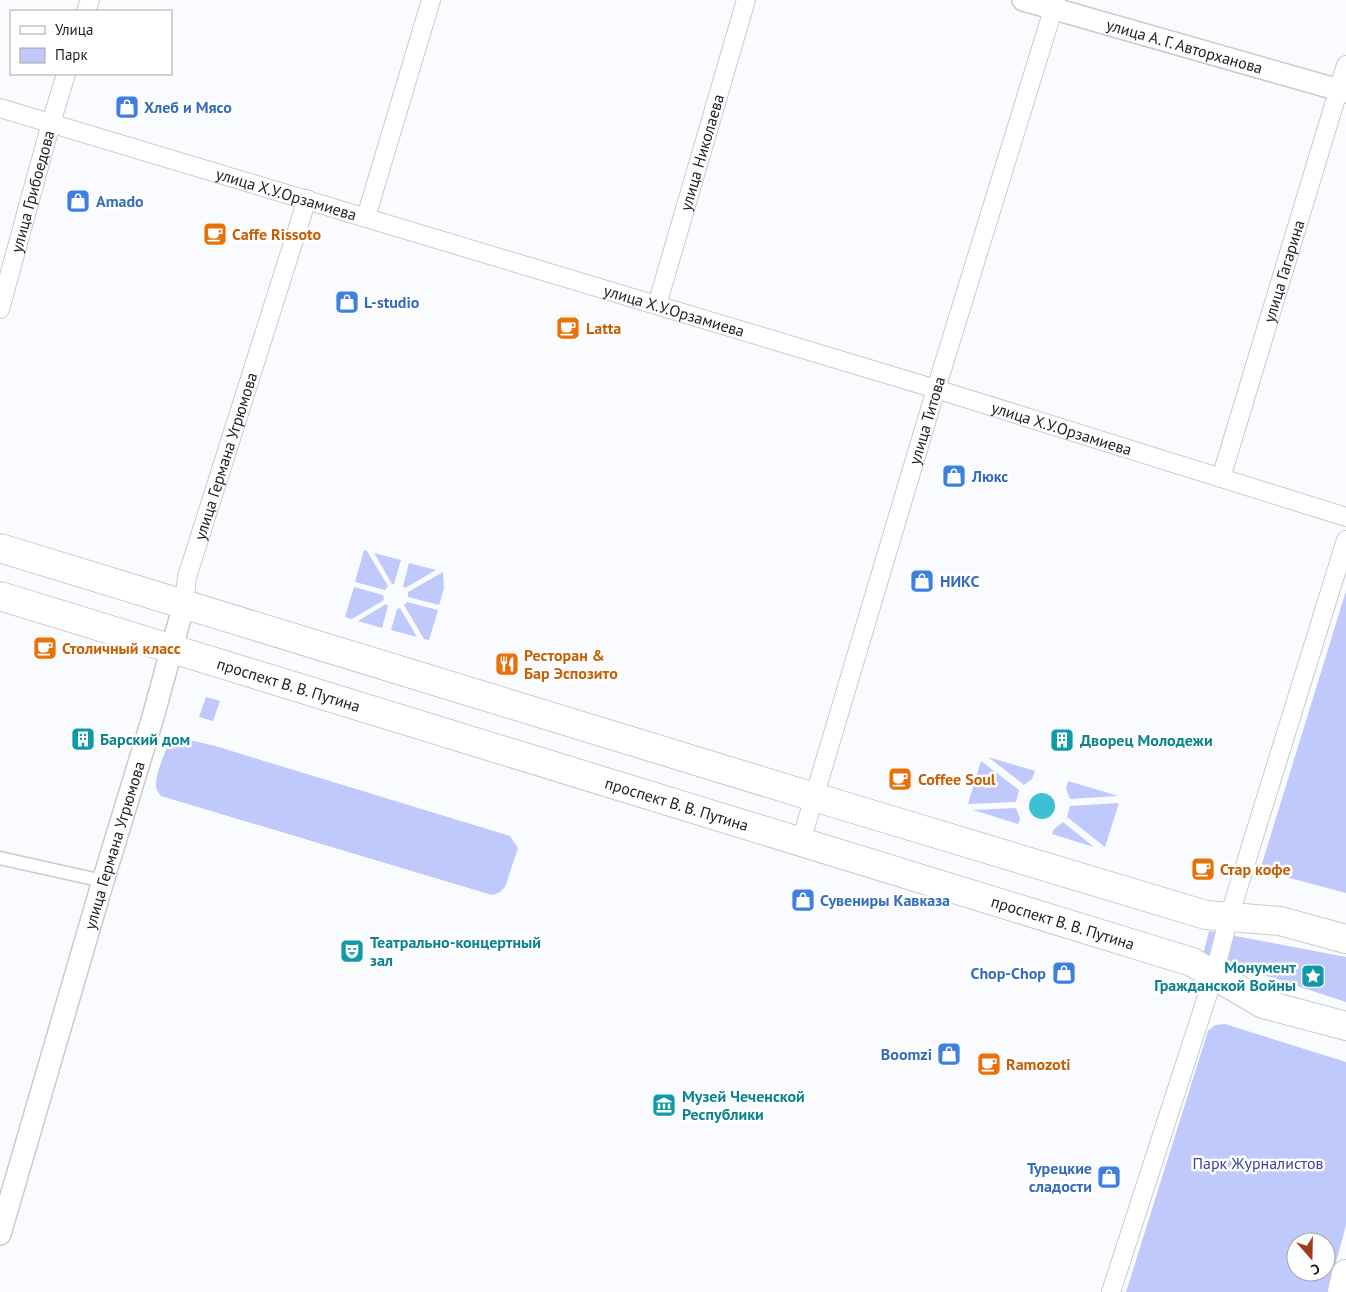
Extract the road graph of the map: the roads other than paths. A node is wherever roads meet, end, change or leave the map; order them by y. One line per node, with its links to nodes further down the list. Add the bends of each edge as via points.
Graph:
1 (431, 0): 11 (street)
2 (746, 0): 12 (street, улица Николаева)
3 (1023, 0): 4 (street, улица А. Г. Авторханова)
4 (1055, 5): 7 (street, улица А. Г. Авторханова); 14 (street, улица Титова)
5 (1346, 65): 7 (street, улица Гагарина)
6 (66, 75): 9 (street, улица Грибоедова)
7 (1342, 91): 15 (street, улица Гагарина)
8 (0, 108): 9 (street, улица Х.У.Орзамиева)
9 (50, 123): 10 (street, улица Х.У.Орзамиева); 13 (street, улица Грибоедова)
10 (307, 200): 11 (street, улица Х.У.Орзамиева); 20 (street, улица Германа Угрюмова, via 188,577)
11 (366, 217): 12 (street, улица Х.У.Орзамиева)
12 (657, 305): 14 (street, улица Х.У.Орзамиева)
13 (0, 309)
14 (936, 389): 15 (street, улица Х.У.Орзамиева); 22 (street, улица Титова)
15 (1221, 478): 16 (street, улица Х.У.Орзамиева)
16 (1346, 517)
17 (1346, 540): 26 (street)
18 (0, 548): 20 (main road)
19 (0, 596): 21 (main road, проспект В. В. Путина)
20 (184, 604): 21 (street, улица Германа Угрюмова); 22 (main road)
21 (172, 649): 23 (main road, проспект В. В. Путина); 25 (street, улица Германа Угрюмова)
22 (814, 797): 23 (street, улица Титова); 26 (main road, via 1206,915)
23 (800, 841): 30 (main road, проспект В. В. Путина, via 1192,962)
24 (0, 858): 25 (street)
25 (103, 881): 34 (street, улица Германа Угрюмова)
26 (1229, 917): 27 (main road); 30 (street)
27 (1280, 921): 28 (main road); 29 (main road)
28 (1346, 926)
29 (1346, 939)
30 (1214, 975): 31 (main road, проспект В. В. Путина, via 1263,1004); 36 (street)
31 (1298, 1014): 32 (main road, проспект В. В. Путина); 33 (main road)
32 (1346, 1026)
33 (1346, 1044)
34 (0, 1234)
35 (1346, 1274): 37 (main road)
36 (1111, 1292)
37 (1342, 1292)

